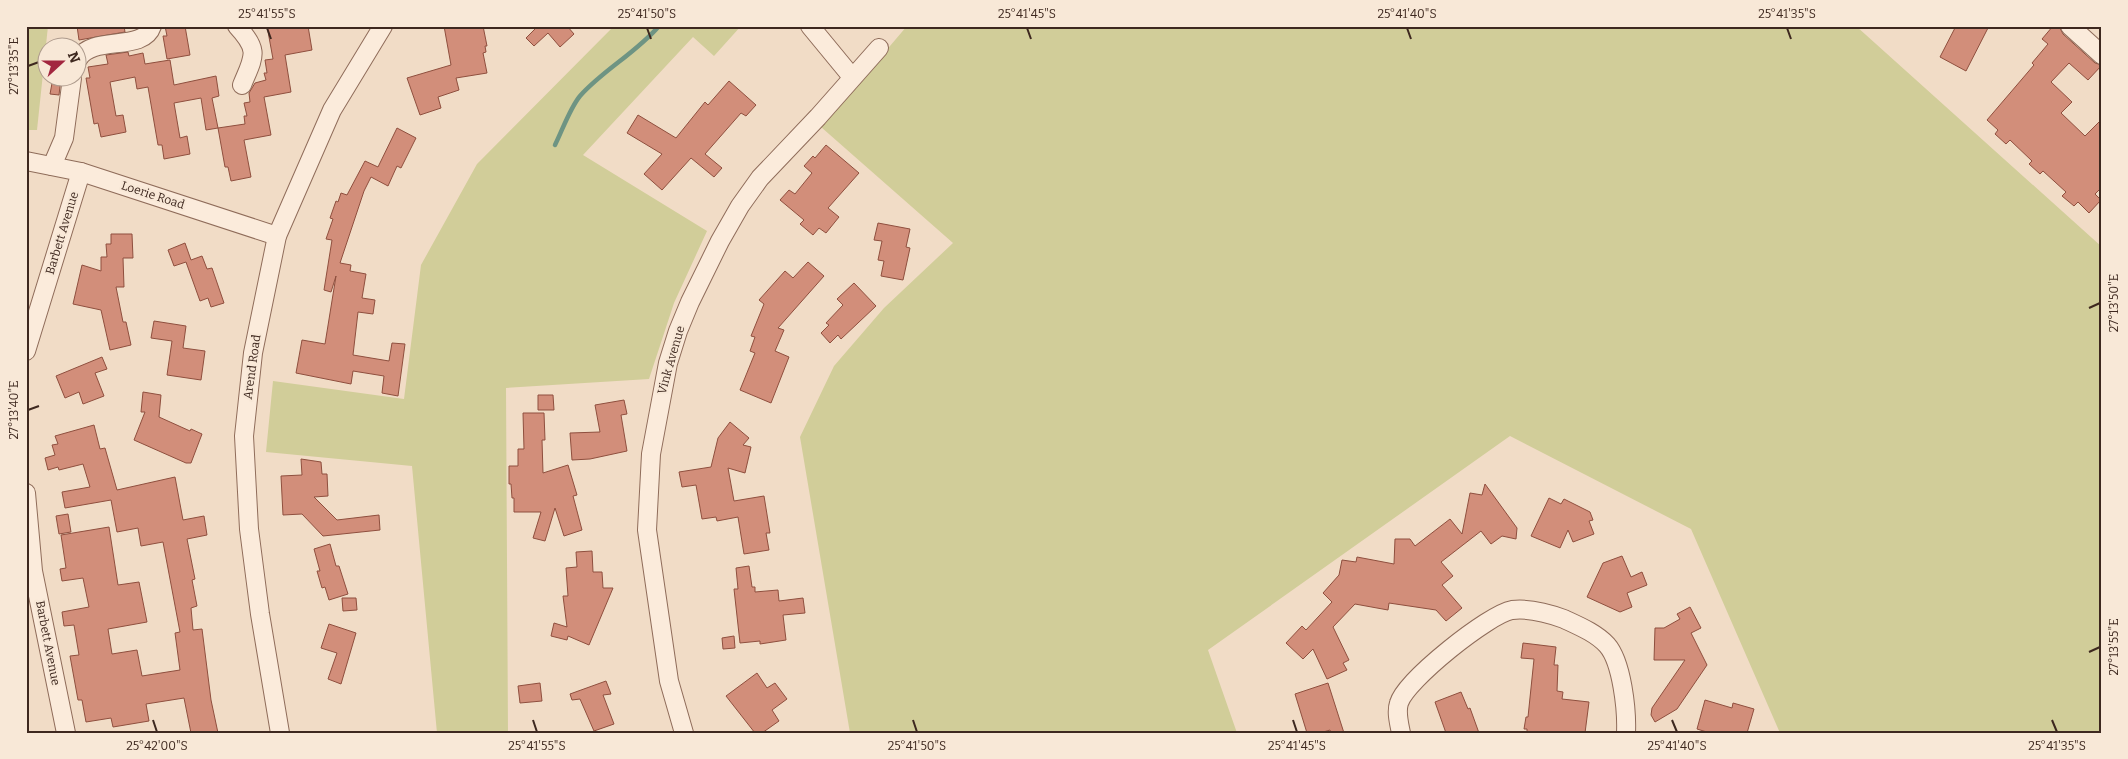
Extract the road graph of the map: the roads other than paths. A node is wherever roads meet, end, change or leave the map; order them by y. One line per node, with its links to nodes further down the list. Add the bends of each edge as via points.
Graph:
1 (152, 26): 7 (street, via 139,40)
2 (237, 26): 10 (street, via 252,44 254,56)
3 (810, 26): 9 (street)
4 (2070, 26): 8 (street)
5 (381, 27): 15 (street, Arend Road, via 332,110)
6 (879, 48): 9 (street, Vink Avenue)
7 (88, 49)
8 (2102, 55)
9 (852, 77): 21 (street, Vink Avenue, via 760,178 740,206 690,302 668,363 651,454 647,530 669,681)
10 (242, 85)
11 (71, 88): 13 (street, via 64,138)
12 (26, 161): 13 (street, Loerie Road)
13 (52, 166): 14 (street, Loerie Road)
14 (81, 172): 15 (street, Loerie Road); 16 (street, Barbett Avenue)
15 (278, 236): 20 (street, Arend Road, via 253,353 244,436 250,538)
16 (26, 351)
17 (26, 493): 18 (street, Barbett Avenue)
18 (30, 572): 19 (street, Barbett Avenue)
19 (66, 733)
20 (280, 733)
21 (684, 733)
22 (1401, 733): 23 (street, via 1399,703 1404,691 1417,677 1495,617 1511,610 1530,609 1558,616 1607,645 1618,667)
23 (1626, 733)

